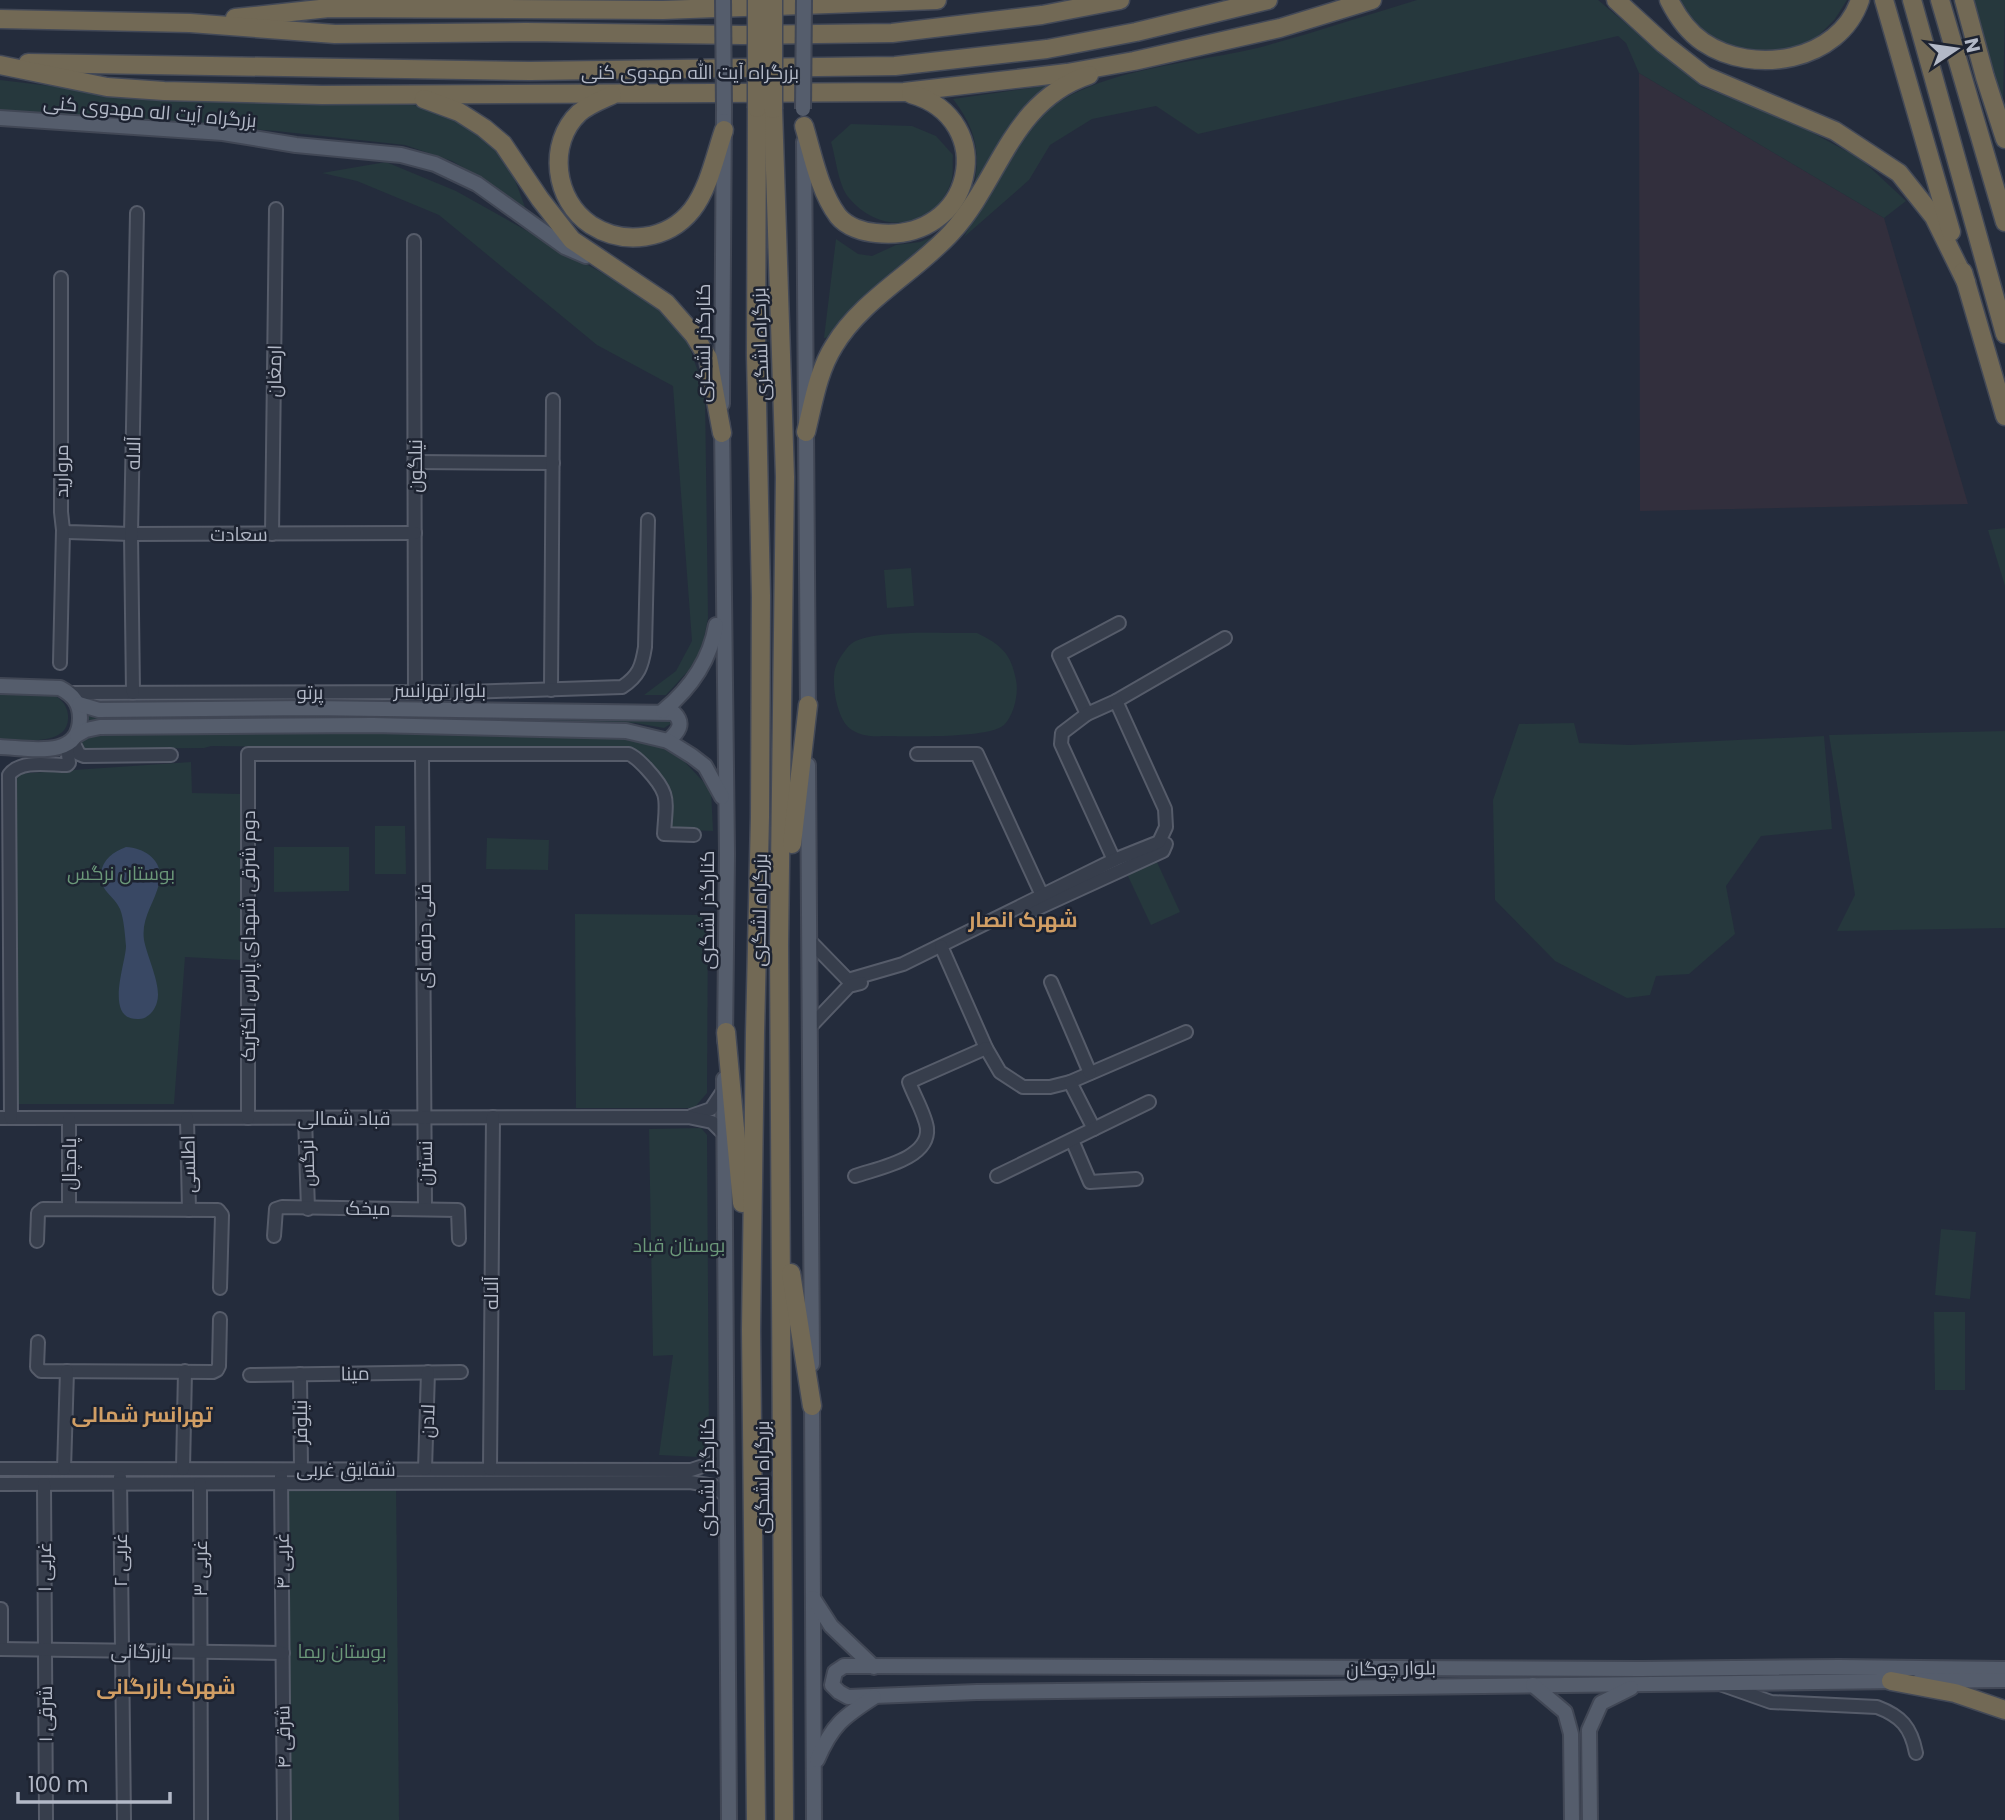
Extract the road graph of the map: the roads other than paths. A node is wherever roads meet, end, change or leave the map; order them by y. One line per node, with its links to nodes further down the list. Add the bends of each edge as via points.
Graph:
1 (621, 0): 19 (highway)
2 (723, 0): 33 (main road, کنارگذر لشگری, bridge)
3 (757, 0): 30 (highway, بزرگراه لشگری, bridge)
4 (773, 0): 30 (highway, بزرگراه لشگری, bridge)
5 (804, 0): 31 (main road, bridge)
6 (937, 0): 18 (highway, بزرگراه آیت الله مهدوی کنی)
7 (1095, 0): 20 (highway)
8 (1120, 0): 20 (highway, بزرگراه آیت الله مهدوی کنی)
9 (1268, 0): 23 (highway, بزرگراه آیت الله مهدوی کنی, via 1136,32)
10 (1371, 0): 24 (highway, بزرگراه آیت الله مهدوی کنی, via 1268,31)
11 (1616, 0): 41 (highway, via 1705,76 1835,131 1899,173 1934,217)
12 (1669, 0): 13 (highway, via 1702,42 1766,61 1791,58 1828,42 1851,18)
13 (1860, 0)
14 (1884, 0): 41 (highway)
15 (1912, 0): 42 (highway)
16 (1940, 0): 37 (highway)
17 (1964, 0): 34 (highway)
18 (898, 1): 19 (highway, بزرگراه آیت الله مهدوی کنی)
19 (663, 9): 22 (highway, بزرگراه آیت الله مهدوی کنی, via 329,8)
20 (1066, 10): 22 (highway, بزرگراه آیت الله مهدوی کنی, via 892,33 335,34)
21 (0, 19): 22 (highway, بزرگراه آیت الله مهدوی کنی)
22 (190, 23)
23 (954, 61): 25 (highway, بزرگراه آیت الله مهدوی کنی, via 895,66 530,71); 26 (highway, via 979,68)
24 (1134, 61): 26 (highway, بزرگراه آیت الله مهدوی کنی); 45 (highway, via 1081,78 1034,109 954,230 856,317 833,347)
25 (0, 64): 29 (highway, بزرگراه آیت الله مهدوی کنی, via 107,87)
26 (1067, 73): 27 (highway, بزرگراه آیت الله مهدوی کنی)
27 (904, 92): 28 (highway, بزرگراه آیت الله مهدوی کنی); 31 (highway, via 942,107 965,157 955,201 919,230 861,232 840,218 818,174)
28 (614, 93): 29 (highway, بزرگراه آیت الله مهدوی کنی); 33 (highway, via 578,114 558,150 561,183 568,199 592,225 616,236 659,235 692,210)
29 (403, 95): 39 (highway, via 438,103 484,128 503,144 572,240)
30 (765, 109): 82 (highway, بزرگراه لشگری, via 785,477); 117 (highway, بزرگراه لشگری, via 756,356 761,789)
31 (804, 117): 45 (main road)
32 (0, 118): 39 (main road, بزرگراه آیت اله مهدوی کنی, via 223,133 373,151 435,164 477,184 565,247)
33 (724, 130): 46 (main road, کنارگذر لشگری)
34 (2005, 139)
35 (276, 209): 53 (street, ارمغان)
36 (136, 213): 52 (street, آلاله)
37 (2005, 222)
38 (414, 241): 47 (street, نیلگون)
39 (625, 275): 46 (highway, via 666,303 694,334 708,358)
40 (61, 278): 50 (street, مروارید)
41 (1966, 282): 44 (highway)
42 (2005, 334)
43 (554, 400): 48 (street)
44 (2005, 416)
45 (806, 432): 66 (main road)
46 (722, 433): 54 (main road, کنارگذر لشگری)
47 (415, 462): 48 (street); 51 (street, نیلگون)
48 (553, 463): 59 (street)
49 (648, 520): 59 (street, پرتو, via 642,668 622,687)
50 (63, 530): 52 (street, سعادت); 57 (street, مروارید)
51 (415, 533): 53 (street, سعادت); 60 (street, نیلگون)
52 (131, 534): 53 (street, سعادت); 63 (street, آلاله)
53 (272, 534)
54 (723, 590): 68 (main road, via 713,643 704,662 688,689); 76 (main road, کنارگذر لشگری)
55 (1119, 623): 69 (street, via 1059,654)
56 (1225, 638): 64 (street)
57 (60, 663)
58 (0, 686): 62 (main road, via 49,686)
59 (551, 690): 61 (street, پرتو)
60 (415, 692): 61 (street, پرتو); 63 (street, پرتو)
61 (467, 692): 67 (street)
62 (69, 693): 63 (street, پرتو); 65 (main road)
63 (133, 693)
64 (1116, 701): 69 (street); 78 (street, via 1164,809 1166,827)
65 (79, 704): 67 (main road, بلوار تهرانسر, via 99,710); 70 (main road, via 80,720)
66 (807, 705): 81 (main road); 82 (highway)
67 (500, 710): 68 (main road, بلوار تهرانسر)
68 (663, 711): 71 (main road, via 674,713 681,727)
69 (1087, 714): 79 (street, via 1062,733 1061,744)
70 (73, 741): 71 (main road, بلوار تهرانسر, via 86,730 100,727 373,725 626,731); 72 (main road, بلوار تهرانسر, via 52,748); 75 (street, via 84,756); 96 (street, via 68,765 24,765 9,775)
71 (668, 741): 76 (main road, بلوار تهرانسر, via 705,766)
72 (0, 747)
73 (422, 754): 77 (street, via 629,754 663,786 664,834); 93 (street, فنی حرفه ای); 98 (street, دوم شرقی شهدای پارس الکتریک, via 248,754)
74 (917, 754): 80 (street, via 977,754)
75 (171, 755)
76 (724, 802): 86 (main road, کنارگذر لشگری)
77 (694, 835)
78 (1159, 842): 79 (street); 80 (street, via 1166,845 1163,851)
79 (1114, 860): 80 (street)
80 (1044, 901): 83 (street)
81 (809, 940): 83 (street, via 848,980); 85 (main road)
82 (779, 945): 111 (highway, بزرگراه لشگری)
83 (943, 949): 85 (street, via 905,970 849,986); 88 (street)
84 (1051, 982): 89 (street)
85 (810, 1027): 125 (main road)
86 (726, 1032): 91 (main road, کنارگذر لشگری); 117 (highway)
87 (1186, 1032): 89 (street)
88 (986, 1048): 90 (street, via 1000,1072 1023,1087); 104 (street, via 909,1082 927,1128 925,1144 916,1154)
89 (1090, 1073): 90 (street)
90 (1070, 1082): 101 (street)
91 (723, 1091): 95 (street, via 710,1109); 102 (main road, کنارگذر لشگری)
92 (1149, 1102): 101 (street)
93 (425, 1117): 94 (street, قباد شمالی); 99 (street, قباد شمالی); 107 (street, نسترن)
94 (493, 1117): 95 (street, قباد شمالی); 134 (street, آلاله)
95 (688, 1117): 102 (street, via 712,1122)
96 (6, 1118): 100 (street, قباد شمالی)
97 (187, 1118): 98 (street, قباد شمالی); 100 (street, قباد شمالی); 110 (street, اطلسی)
98 (248, 1118): 99 (street, قباد شمالی)
99 (305, 1118): 109 (street, نرگس)
100 (69, 1119): 108 (street, پامچال)
101 (1094, 1129): 103 (street)
102 (723, 1133): 126 (main road, کنارگذر لشگری)
103 (1072, 1140): 105 (street); 106 (street, via 1090,1182)
104 (855, 1176)
105 (997, 1176)
106 (1136, 1179)
107 (425, 1208): 109 (street, میخک); 113 (street, میخک, via 458,1210)
108 (69, 1209): 110 (street); 114 (street, via 40,1210)
109 (308, 1209): 112 (street, میخک, via 276,1209)
110 (189, 1210): 115 (street, via 221,1212)
111 (782, 1218): 125 (highway); 173 (highway, بزرگراه لشگری)
112 (274, 1236)
113 (459, 1239)
114 (37, 1241)
115 (220, 1288)
116 (220, 1318): 120 (street, via 218,1370)
117 (751, 1330): 159 (highway, بزرگراه لشگری)
118 (37, 1342): 119 (street, via 38,1370)
119 (67, 1371): 120 (street); 128 (street)
120 (185, 1371): 130 (street)
121 (428, 1372): 122 (street, مینا); 123 (street, مینا); 133 (street, لادن)
122 (461, 1372)
123 (300, 1374): 124 (street, مینا); 132 (street, نیلوفر)
124 (250, 1375)
125 (812, 1406): 143 (main road)
126 (727, 1441): 136 (street, via 715,1462); 142 (main road, کنارگذر لشگری)
127 (0, 1469): 128 (street, شقایق غربی)
128 (64, 1469): 129 (street, شقایق غربی)
129 (120, 1469): 130 (street, شقایق غربی); 139 (street, ۲ غربی)
130 (183, 1469): 131 (street, شقایق غربی)
131 (281, 1469): 132 (street, شقایق غربی); 137 (street, ۴ غربی)
132 (301, 1469): 133 (street, شقایق غربی)
133 (425, 1469): 134 (street, شقایق غربی)
134 (490, 1469): 135 (street, شقایق غربی)
135 (539, 1476): 136 (street, شقایق غربی); 137 (street, شقایق غربی)
136 (691, 1476): 142 (street)
137 (281, 1483): 140 (street, شقایق غربی); 149 (street, ۴ غربی)
138 (44, 1484): 139 (street, شقایق غربی); 141 (street, شقایق غربی); 146 (street, ۱ غربی)
139 (119, 1484): 140 (street, شقایق غربی); 147 (street, ۲ غربی)
140 (200, 1484): 148 (street, ۳ غربی)
141 (0, 1485)
142 (725, 1495): 164 (main road, کنارگذر لشگری)
143 (813, 1598): 150 (main road, via 831,1626); 161 (main road)
144 (1, 1609): 145 (street)
145 (1, 1649): 146 (street, بازرگانی)
146 (45, 1650): 147 (street, بازرگانی); 165 (street, ۱ شرقی)
147 (121, 1651): 148 (street, بازرگانی); 166 (street, ۲ غربی)
148 (200, 1652): 149 (street, بازرگانی); 167 (street, ۳ غربی)
149 (282, 1653): 168 (street, ۴ شرقی)
150 (874, 1667): 151 (main road, بلوار چوگان); 157 (main road, بلوار چوگان, via 844,1666 835,1672 832,1685 848,1697)
151 (2005, 1669)
152 (2005, 1680): 153 (main road, بلوار چوگان)
153 (1891, 1681): 154 (main road, بلوار چوگان); 158 (highway, via 1955,1693)
154 (1720, 1683): 156 (main road, بلوار چوگان); 160 (street, via 1771,1702 1877,1707 1905,1724)
155 (1532, 1685): 156 (main road, بلوار چوگان); 157 (main road, بلوار چوگان); 163 (main road, via 1565,1712 1571,1734)
156 (1635, 1686): 162 (main road, via 1601,1703 1589,1731)
157 (875, 1696): 161 (main road, via 842,1718 825,1740)
158 (2005, 1710)
159 (755, 1718): 171 (highway); 172 (highway, بزرگراه لشگری)
160 (1916, 1753)
161 (814, 1767): 174 (main road)
162 (1590, 1799): 163 (main road, via 1582,1793); 176 (main road)
163 (1572, 1802): 175 (main road)
164 (729, 1803): 169 (street); 170 (main road, کنارگذر لشگری)
165 (46, 1820)
166 (124, 1820)
167 (201, 1820)
168 (284, 1820)
169 (720, 1820)
170 (729, 1820)
171 (746, 1820)
172 (756, 1820)
173 (784, 1820)
174 (814, 1820)
175 (1572, 1820)
176 (1590, 1820)

